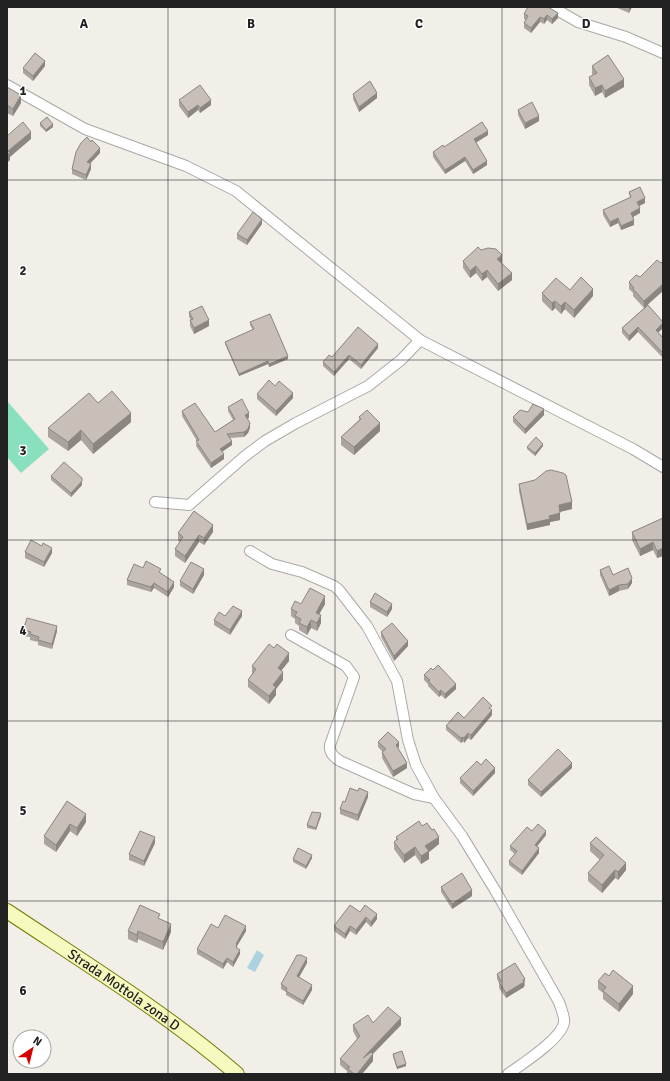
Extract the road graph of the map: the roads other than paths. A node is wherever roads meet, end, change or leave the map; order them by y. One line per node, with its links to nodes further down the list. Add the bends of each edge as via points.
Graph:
1 (552, 7): 2 (street, via 578,22 626,37)
2 (663, 53)
3 (7, 85): 4 (street, via 85,129 186,166 236,191)
4 (420, 340): 5 (street, via 633,449); 6 (street, via 368,386 265,441 189,505)
5 (663, 467)
6 (155, 502)
7 (250, 551): 9 (street, via 272,564 302,572 334,586 367,626 397,681 408,740 416,766)
8 (291, 635): 9 (street, via 346,666 354,677 330,745 332,755 414,794)
9 (434, 798): 12 (street, via 462,836 495,890 564,1015 564,1022 557,1035)
10 (7, 911): 11 (main road, Strada Mottola zona D, via 204,1045)
11 (237, 1074)
12 (508, 1074)

